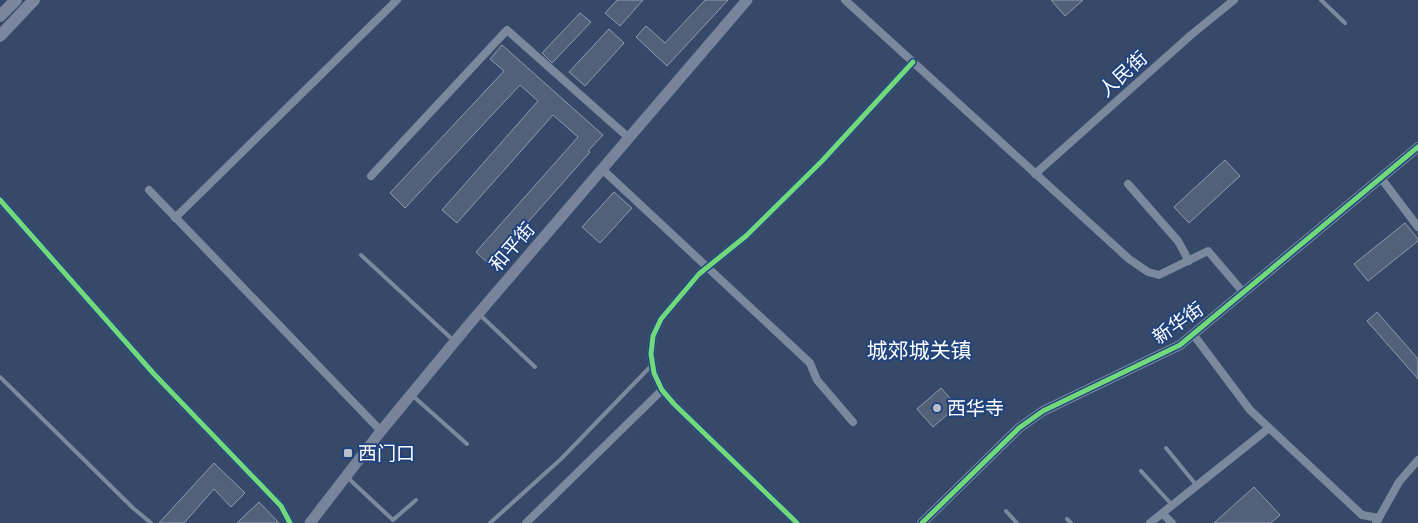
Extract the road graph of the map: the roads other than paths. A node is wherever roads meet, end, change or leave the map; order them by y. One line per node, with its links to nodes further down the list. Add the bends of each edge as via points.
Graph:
1 (16, 0): 8 (main road)
2 (34, 0): 10 (main road)
3 (397, 0): 21 (street)
4 (747, 0): 12 (main road, 和平街)
5 (845, 0): 11 (street)
6 (1234, 0): 15 (street, 人民街)
7 (1321, 0): 9 (lane)
8 (0, 16)
9 (1345, 23)
10 (0, 36)
11 (913, 62): 15 (street); 25 (street, via 822,162 746,236)
12 (628, 138): 14 (main road, 和平街); 16 (street, via 507,30)
13 (1418, 147): 17 (street, 新华街)
14 (602, 169): 25 (street); 27 (main road, 和平街)
15 (1035, 174): 24 (street, via 1129,259 1148,272 1160,275)
16 (371, 176)
17 (1381, 178): 22 (street); 26 (street, 新华街)
18 (1128, 184): 24 (street, via 1178,241)
19 (149, 190): 21 (street)
20 (0, 200): 50 (street, via 154,374 281,506)
21 (175, 218): 37 (street)
22 (1418, 227)
23 (361, 255): 29 (lane)
24 (1189, 261): 26 (street, via 1208,252)
25 (708, 267): 30 (street, via 698,274 661,318 653,336); 35 (street, via 810,363 817,380)
26 (1243, 292): 28 (street, 新华街)
27 (478, 313): 29 (main road, 和平街); 31 (lane)
28 (1193, 334): 36 (street, via 1250,410); 55 (street, 新华街, via 1180,345 1043,411 1019,428)
29 (455, 342): 34 (main road, 和平街)
30 (652, 366): 33 (street); 52 (lane, via 561,459)
31 (535, 367)
32 (0, 377): 49 (lane)
33 (662, 390): 53 (street); 54 (street)
34 (411, 394): 37 (main road, 和平街); 38 (lane)
35 (852, 422)
36 (1269, 428): 43 (street); 48 (street, via 1362,515)
37 (381, 431): 42 (main road, 和平街)
38 (467, 444)
39 (1166, 448): 43 (lane)
40 (1418, 460): 48 (street, via 1399,482)
41 (1141, 471): 45 (lane)
42 (346, 476): 44 (lane, via 394,520); 51 (main road, 和平街)
43 (1197, 486): 45 (street)
44 (416, 500)
45 (1173, 506): 47 (street)
46 (1006, 511): 56 (lane)
47 (1163, 514): 57 (street); 58 (street)
48 (1378, 521)
49 (151, 523)
50 (290, 523)
51 (310, 523)
52 (490, 523)
53 (526, 523)
54 (797, 523)
55 (922, 523)
56 (1017, 523)
57 (1150, 523)
58 (1172, 523)

